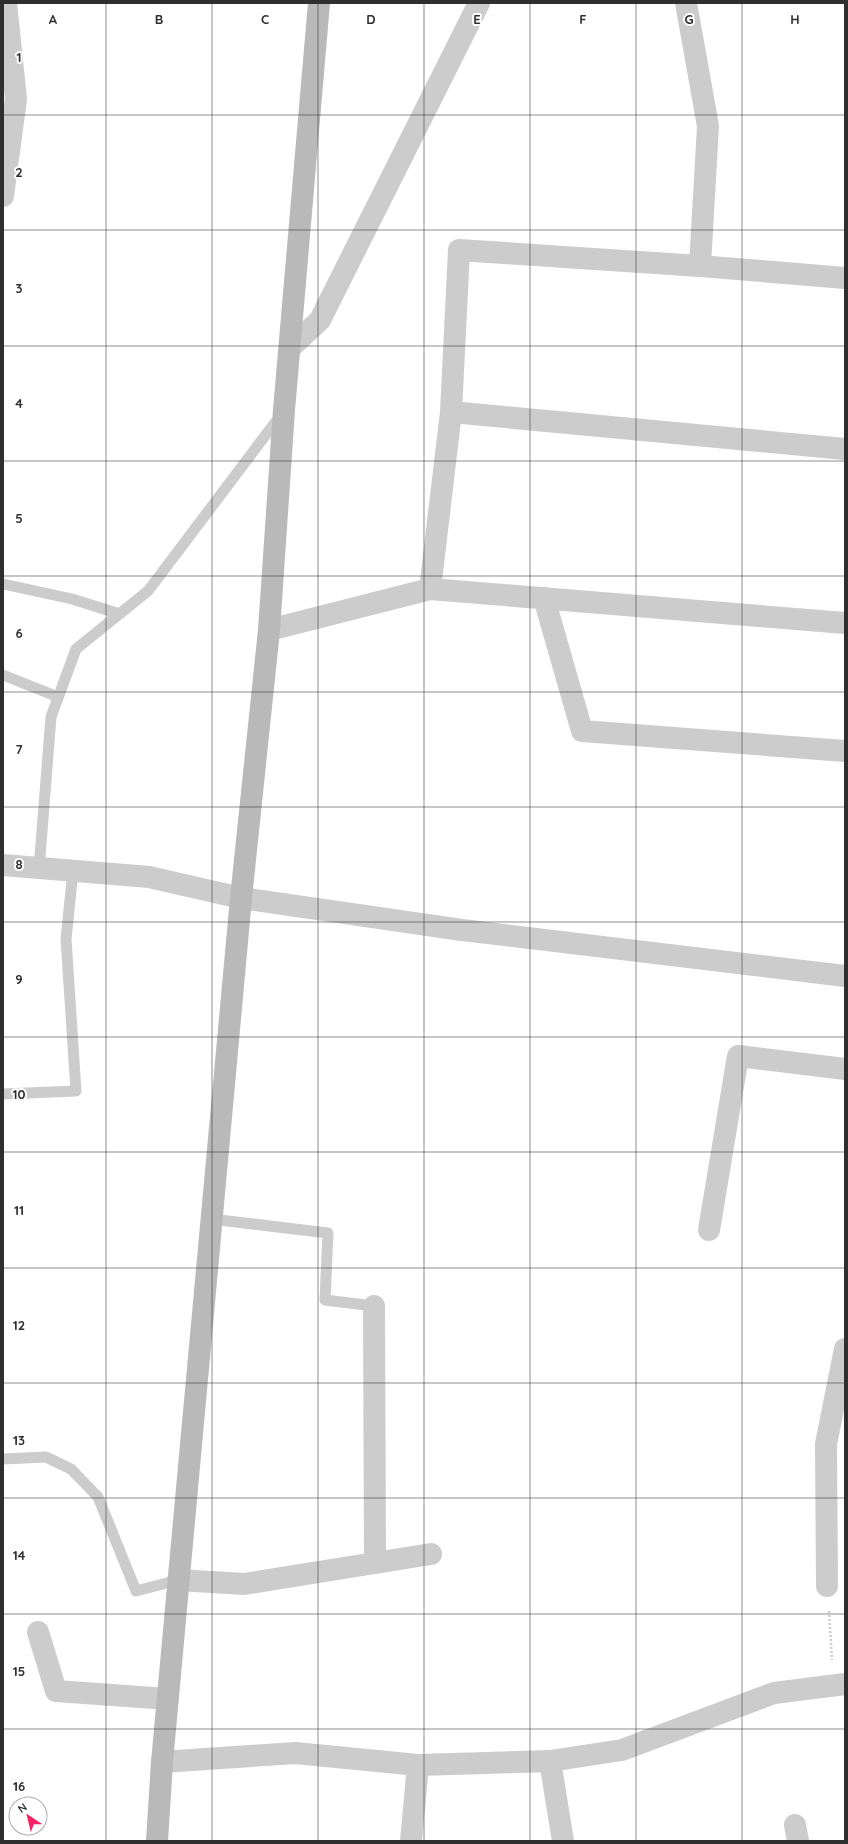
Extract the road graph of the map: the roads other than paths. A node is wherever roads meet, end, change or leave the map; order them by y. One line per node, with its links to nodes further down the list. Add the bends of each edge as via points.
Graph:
1 (6, 3): 5 (street, via 16,99)
2 (319, 3): 8 (street)
3 (479, 3): 8 (street, via 320,320)
4 (686, 3): 6 (street, via 708,126)
5 (3, 196)
6 (700, 266): 7 (street); 10 (street, via 459,250)
7 (845, 278)
8 (290, 348): 9 (street)
9 (284, 410): 15 (lane, via 148,591); 17 (street)
10 (451, 412): 11 (street); 13 (street)
11 (845, 449)
12 (3, 584): 15 (lane, via 72,599)
13 (430, 589): 14 (street); 17 (street)
14 (544, 598): 16 (street); 20 (street, via 582,731)
15 (120, 614): 19 (lane, via 76,649)
16 (845, 623)
17 (269, 630): 24 (street)
18 (3, 675): 19 (lane)
19 (58, 697): 22 (lane, via 51,717)
20 (845, 751)
21 (3, 865): 22 (street)
22 (39, 869): 23 (street)
23 (73, 871): 24 (street, via 149,877); 27 (lane, via 66,939 76,1091)
24 (241, 898): 25 (street, via 462,930); 28 (street)
25 (845, 976)
26 (845, 1069): 29 (street, via 738,1056)
27 (3, 1094)
28 (211, 1219): 30 (lane, via 328,1233 325,1300); 35 (street)
29 (709, 1230)
30 (374, 1306): 34 (street)
31 (845, 1349): 36 (street, via 826,1444)
32 (3, 1459): 35 (lane, via 46,1457 71,1469 98,1497 136,1591)
33 (431, 1554): 34 (street)
34 (375, 1562): 35 (street, via 244,1584)
35 (178, 1580): 39 (street)
36 (827, 1586)
37 (38, 1632): 39 (street, via 56,1691)
38 (839, 1684): 40 (street, via 774,1693 622,1750)
39 (168, 1699): 41 (street)
40 (550, 1761): 42 (street); 45 (street)
41 (162, 1762): 42 (street, via 296,1753); 43 (street)
42 (418, 1764): 44 (street)
43 (157, 1841)
44 (411, 1841)
45 (563, 1841)

